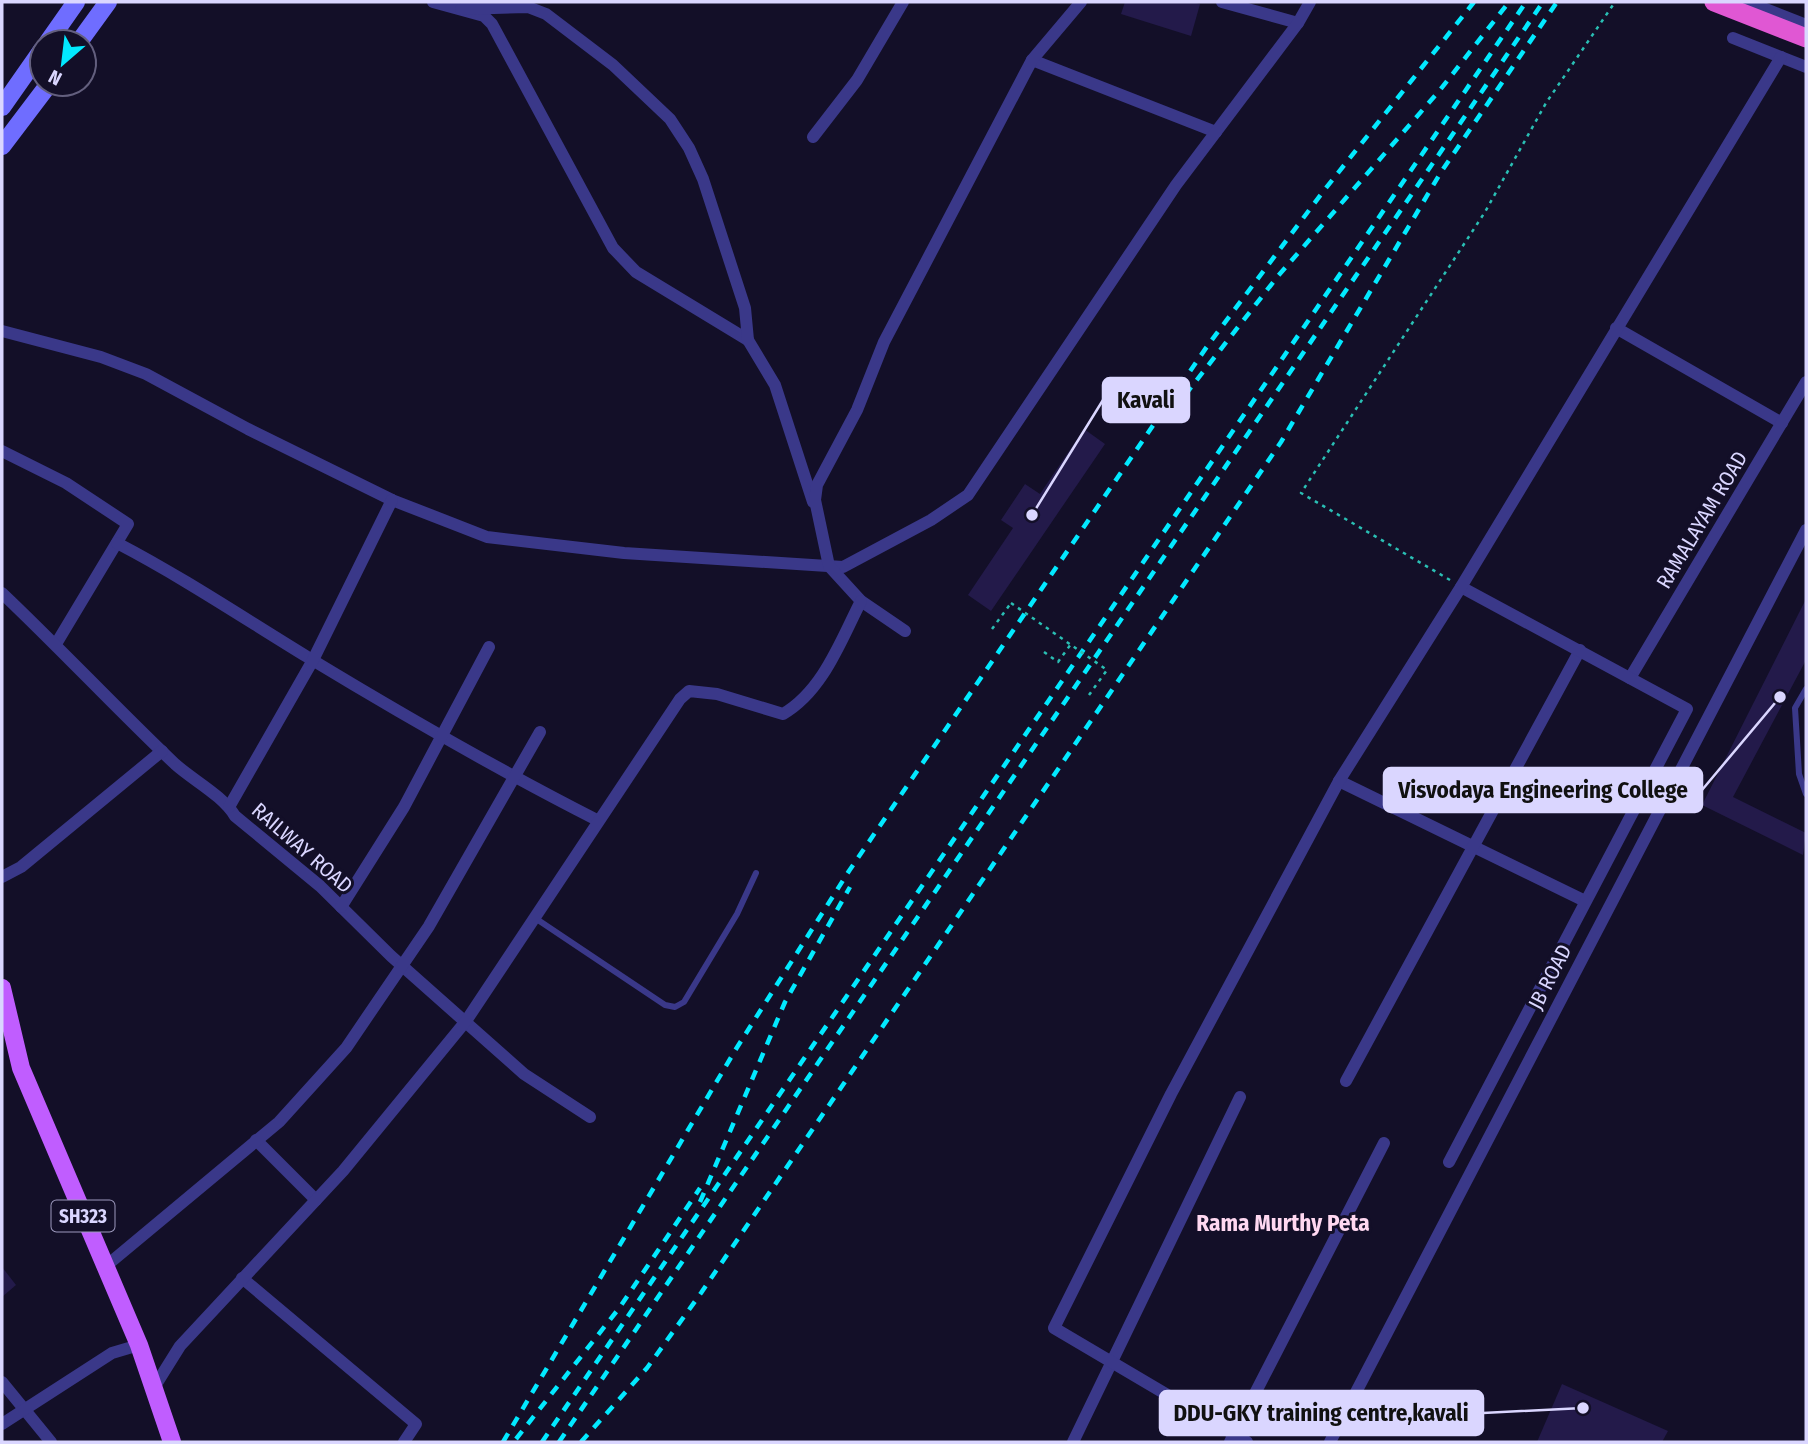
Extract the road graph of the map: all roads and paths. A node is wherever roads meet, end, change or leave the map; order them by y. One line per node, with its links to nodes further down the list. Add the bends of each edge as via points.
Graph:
1 (76, 2): 14 (main road)
2 (108, 2): 15 (main road)
3 (433, 2): 11 (street)
4 (903, 2): 26 (street, via 857,80)
5 (1222, 2): 12 (street)
6 (1310, 2): 12 (street)
7 (1615, 2): 39 (path, via 1546,103 1485,212 1301,493)
8 (1714, 2): 17 (highway)
9 (1748, 2): 13 (street)
10 (1077, 3): 19 (street)
11 (461, 9): 30 (street, via 484,16 492,24 613,248 636,272); 30 (street, via 528,7 545,14 612,65 670,119 690,148 719,224 745,308)
12 (1298, 23): 25 (street)
13 (1806, 25)
14 (58, 28)
15 (89, 28)
16 (1733, 38): 18 (street)
17 (1806, 38)
18 (1781, 57): 20 (street); 28 (street)
19 (1032, 60): 25 (street); 35 (street, via 884,341 857,410 817,485)
20 (1806, 67)
21 (28, 69): 23 (main road)
22 (39, 98): 24 (main road)
23 (3, 102): 24 (street)
24 (28, 114): 27 (main road)
25 (1216, 132): 38 (street, via 1105,288 968,495 843,567)
26 (813, 138)
27 (2, 146)
28 (1616, 328): 32 (street); 39 (street)
29 (2, 331): 34 (street, via 146,374)
30 (748, 340): 35 (street, via 775,386)
31 (1806, 382): 32 (street, RAMALAYAM ROAD)
32 (1782, 424): 50 (street, RAMALAYAM ROAD)
33 (2, 451): 37 (street, via 66,483 128,524)
34 (392, 500): 38 (street, via 487,537 624,553); 49 (street)
35 (819, 518): 38 (street)
36 (1806, 530): 91 (street, JB ROAD)
37 (117, 543): 44 (street); 49 (street, via 181,577)
38 (829, 566): 41 (street)
39 (1461, 587): 47 (street); 57 (street)
40 (2, 593): 44 (street, RAILWAY ROAD)
41 (862, 601): 43 (street); 60 (street, via 822,676 797,706 783,714 717,694 689,691)
42 (992, 629): 45 (path, bridge, via 1011,603)
43 (905, 631)
44 (56, 644): 55 (street, RAILWAY ROAD)
45 (1071, 645): 48 (path, via 1058,662); 52 (path, bridge, via 1107,670)
46 (489, 647): 54 (street)
47 (1580, 650): 50 (street); 61 (street)
48 (1044, 652)
49 (313, 660): 54 (street); 59 (street)
50 (1630, 678): 64 (street, via 1687,709)
51 (1806, 689): 58 (lane, via 1795,709 1799,774)
52 (1089, 695)
53 (540, 732): 56 (street)
54 (443, 735): 56 (street); 65 (street)
55 (162, 751): 59 (street, RAILWAY ROAD); 63 (street, via 21,867)
56 (514, 777): 60 (street); 67 (street)
57 (1339, 781): 61 (street); 80 (street, via 1171,1094 1054,1328)
58 (1806, 794)
59 (229, 807): 65 (street, RAILWAY ROAD)
60 (597, 820): 66 (street)
61 (1472, 846): 64 (street); 70 (street)
62 (756, 873): 66 (lane, via 684,1002 675,1007 665,1005)
63 (2, 877)
64 (1586, 901): 75 (street)
65 (341, 907): 67 (street, RAILWAY ROAD)
66 (534, 916): 69 (street)
67 (404, 967): 69 (street, RAILWAY ROAD); 73 (street, via 310,1090)
68 (2, 988): 77 (main road, SH323, via 21,1068)
69 (466, 1021): 72 (street, RAILWAY ROAD, via 524,1074); 76 (street)
70 (1346, 1081)
71 (1240, 1097): 80 (street)
72 (590, 1117)
73 (256, 1140): 76 (street); 77 (street)
74 (1384, 1143): 85 (street)
75 (1450, 1162)
76 (316, 1200): 78 (street)
77 (106, 1266): 79 (main road, SH323)
78 (242, 1278): 82 (street, via 180,1346); 88 (street, via 416,1424)
79 (134, 1346): 82 (main road, SH323); 83 (street, via 113,1353)
80 (1113, 1363): 85 (street); 89 (street)
81 (2, 1382): 83 (street)
82 (155, 1386): 87 (main road, SH323)
83 (24, 1408): 84 (street); 86 (street)
84 (2, 1424)
85 (1232, 1439): 90 (street)
86 (51, 1442)
87 (172, 1442)
88 (404, 1442)
89 (1073, 1442)
90 (1247, 1442)
91 (1330, 1442)

